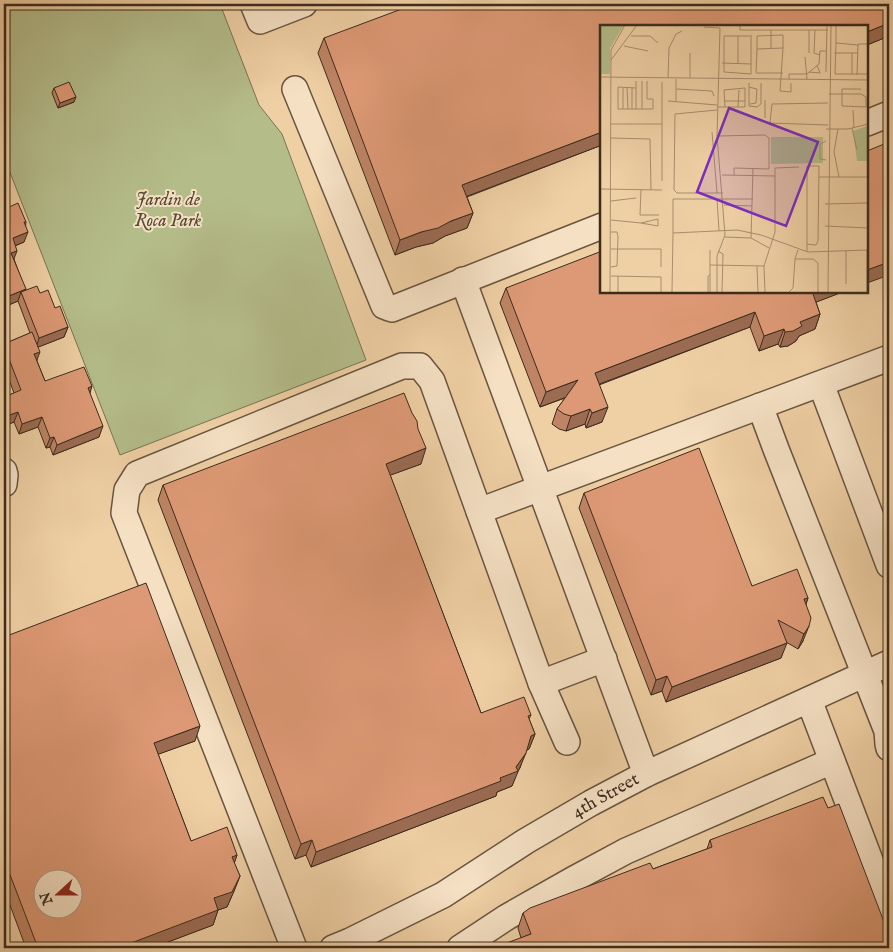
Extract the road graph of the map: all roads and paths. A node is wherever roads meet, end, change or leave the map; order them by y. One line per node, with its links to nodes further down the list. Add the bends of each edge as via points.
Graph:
1 (253, 4): 2 (street, via 260,21)
2 (304, 4)
3 (295, 89): 7 (street, via 384,306 392,309)
4 (889, 114): 5 (street)
5 (868, 123)
6 (600, 227): 7 (street)
7 (463, 280): 11 (street)
8 (889, 358): 9 (street)
9 (821, 384): 10 (street); 13 (street)
10 (760, 406): 11 (street); 16 (street)
11 (540, 488): 12 (street); 14 (street)
12 (479, 511): 17 (street); 25 (street, via 432,381 420,366 402,366 137,474 127,490 124,513)
13 (889, 564)
14 (604, 659): 17 (street); 22 (street)
15 (889, 663): 16 (street, 4th Street)
16 (865, 674): 18 (street, 4th Street); 19 (street)
17 (541, 683): 20 (street)
18 (809, 700): 21 (street); 22 (street, 4th Street)
19 (889, 736)
20 (568, 742)
21 (832, 761): 23 (street); 26 (street, via 626,851 507,917)
22 (646, 774): 24 (street, 4th Street, via 526,841 443,895)
23 (889, 910)
24 (345, 946)
25 (294, 948)
26 (460, 948)

